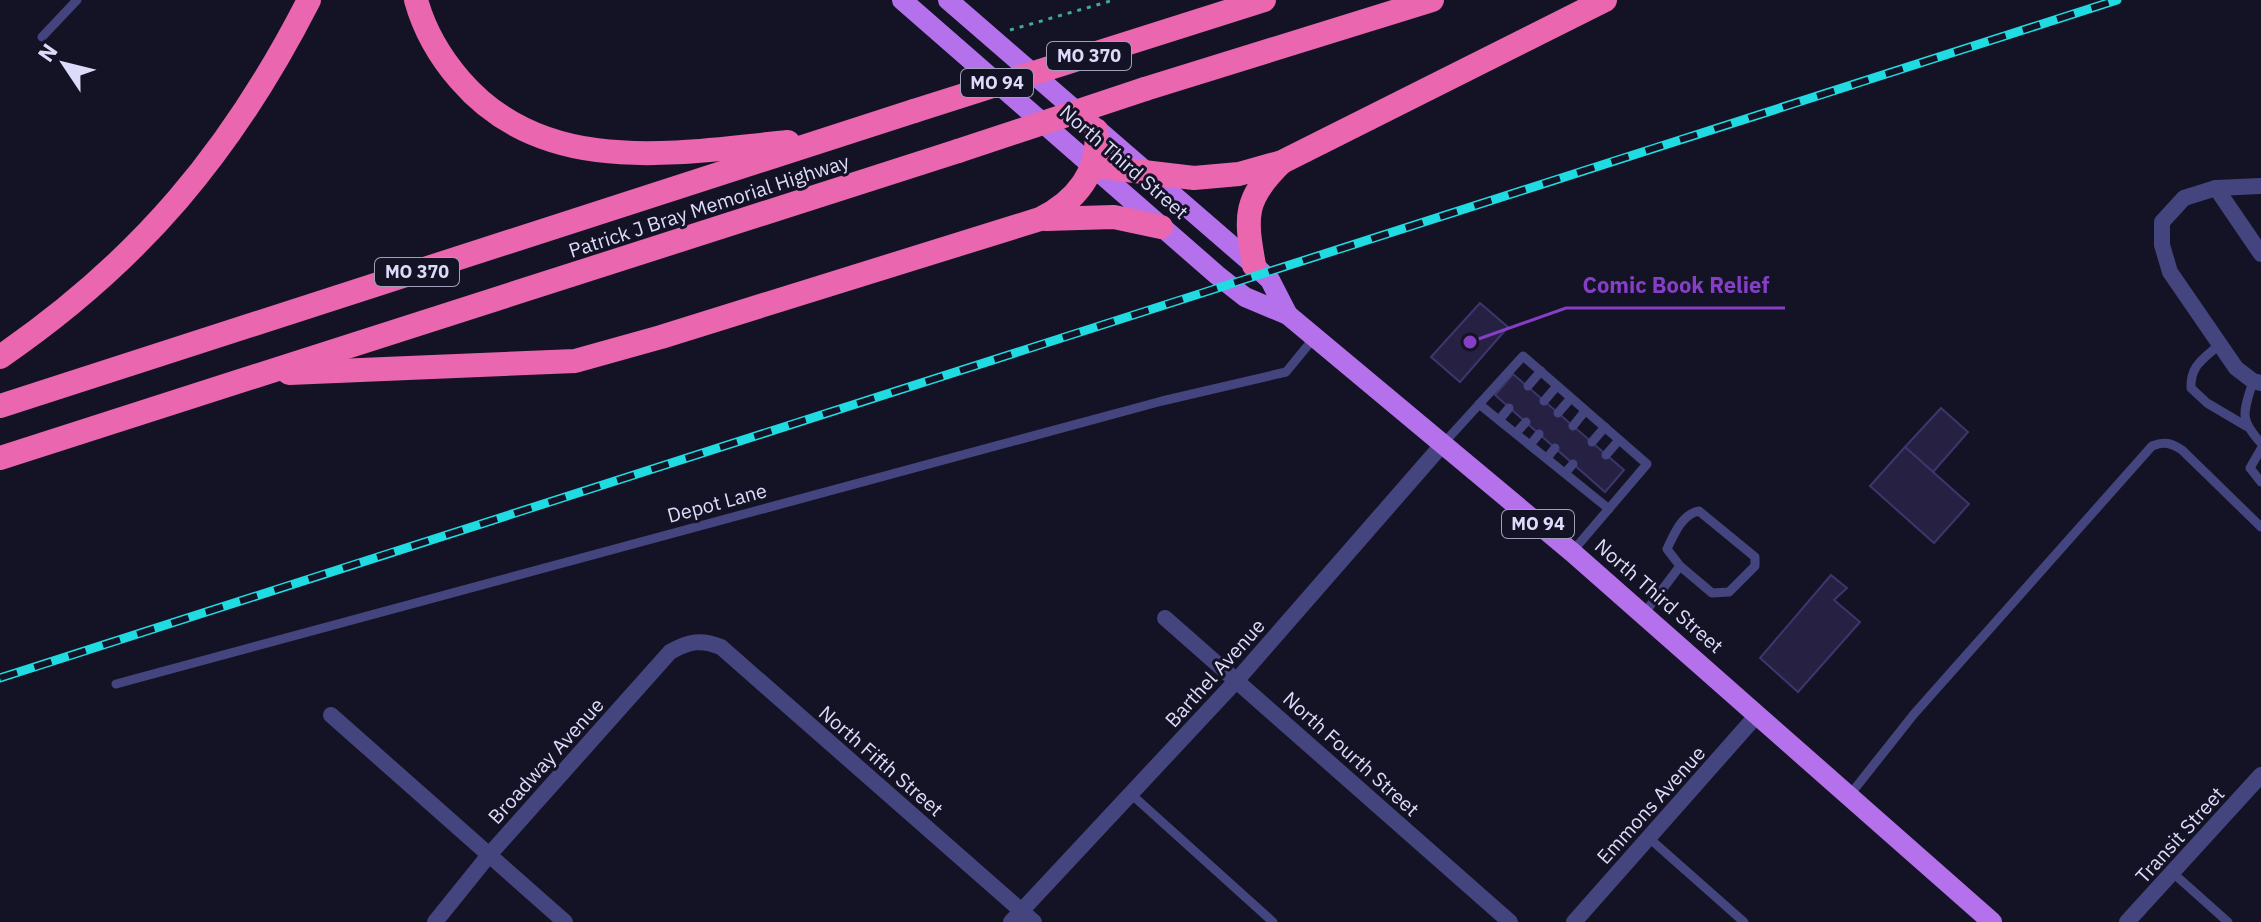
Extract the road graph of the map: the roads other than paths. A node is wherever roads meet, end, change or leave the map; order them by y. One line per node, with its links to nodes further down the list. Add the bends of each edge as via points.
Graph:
1 (77, 0): 9 (lane)
2 (309, 0): 24 (highway, via 257,95 166,216 100,280)
3 (416, 0): 11 (highway, via 431,38 470,92 495,113 557,141 588,149 659,154)
4 (902, 0): 13 (main road, North Third Street / MO 94)
5 (948, 0): 10 (main road, North Third Street / MO 94)
6 (1264, 0): 11 (highway, Patrick J Bray Memorial Highway / MO 370, bridge)
7 (1432, 0): 26 (highway, Patrick J Bray Memorial Highway / MO 370, bridge)
8 (1605, 0): 12 (highway)
9 (42, 37)
10 (1096, 130): 13 (highway); 14 (main road, North Third Street / MO 94)
11 (834, 138): 33 (highway, Patrick J Bray Memorial Highway / MO 370)
12 (1282, 162): 14 (highway, via 1239,174 1194,178); 20 (highway, via 1255,191 1251,203 1248,234)
13 (1093, 166): 14 (highway); 17 (highway, via 1069,201); 18 (main road, North Third Street / MO 94)
14 (1146, 174): 20 (main road, North Third Street / MO 94)
15 (2261, 186): 16 (street)
16 (2216, 188): 19 (street); 23 (street, via 2184,198 2162,222 2162,245 2170,272)
17 (1040, 219): 18 (highway, via 1114,217); 26 (highway, via 575,361)
18 (1161, 227): 21 (main road, North Third Street / MO 94, via 1245,297)
19 (2261, 254)
20 (1254, 265): 21 (main road, North Third Street / MO 94, via 1270,280)
21 (1288, 315): 22 (main road, North Third Street / MO 94)
22 (1314, 338): 46 (main road, North Third Street / MO 94); 66 (lane, Depot Lane, via 1286,372)
23 (2219, 345): 27 (street, via 2236,368); 40 (lane, via 2197,364 2190,375 2191,388)
24 (0, 357)
25 (1541, 371): 28 (lane); 29 (lane); 32 (lane, via 1523,356)
26 (259, 374): 51 (highway, Patrick J Bray Memorial Highway / MO 370)
27 (2257, 382): 40 (lane, via 2245,410)
28 (1528, 386)
29 (1557, 386): 30 (lane); 31 (lane)
30 (1571, 398): 35 (lane); 36 (lane)
31 (1544, 401)
32 (1479, 404): 37 (lane); 46 (lane)
33 (0, 406)
34 (1509, 408): 37 (lane)
35 (1585, 411): 39 (lane); 41 (lane)
36 (1558, 413)
37 (1499, 420): 42 (lane)
38 (1526, 422): 42 (lane)
39 (1573, 426)
40 (2246, 426): 48 (lane)
41 (1605, 427): 44 (lane); 45 (lane)
42 (1516, 433): 47 (lane)
43 (1539, 434): 47 (lane)
44 (1619, 440): 50 (lane); 58 (lane, via 1647,464)
45 (1592, 442)
46 (1442, 445): 60 (main road, North Third Street / MO 94); 65 (street, Barthel Avenue)
47 (1530, 445): 52 (lane)
48 (2261, 446): 56 (lane, via 2250,468)
49 (1555, 448): 52 (lane)
50 (1606, 455)
51 (0, 458)
52 (1547, 458): 54 (lane)
53 (1573, 464): 54 (lane)
54 (1565, 473): 57 (lane)
55 (1588, 477): 57 (lane)
56 (2261, 482)
57 (1580, 486): 58 (lane)
58 (1609, 509): 60 (lane)
59 (2261, 527): 71 (lane, via 2182,450 2171,443 2152,446 1914,714)
60 (1572, 552): 62 (main road, North Third Street / MO 94)
61 (1680, 566): 61 (lane, via 1667,549 1676,529 1699,511 1755,557 1755,566 1729,592 1712,593); 62 (lane)
62 (1643, 615): 68 (main road, North Third Street / MO 94)
63 (1165, 618): 65 (street, North Fourth Street)
64 (697, 641): 73 (street, Broadway Avenue, via 670,652); 75 (street, North Fifth Street, via 721,647)
65 (1237, 680): 70 (street, Barthel Avenue); 80 (street, North Fourth Street)
66 (116, 684)
67 (331, 715): 73 (street)
68 (1757, 715): 71 (main road, North Third Street / MO 94); 72 (street, Emmons Avenue)
69 (2261, 775): 74 (street, Transit Street)
70 (1131, 794): 75 (street, Barthel Avenue); 79 (lane)
71 (1849, 796): 82 (main road, North Third Street / MO 94)
72 (1649, 838): 76 (lane); 81 (street, Emmons Avenue)
73 (489, 855): 77 (street, Broadway Avenue); 78 (street)
74 (2173, 873): 83 (street, Transit Street); 84 (lane)
75 (1022, 918)
76 (1737, 920)
77 (435, 922)
78 (565, 922)
79 (1273, 922)
80 (1510, 922)
81 (1574, 922)
82 (1992, 922)
83 (2127, 922)
84 (2228, 922)

